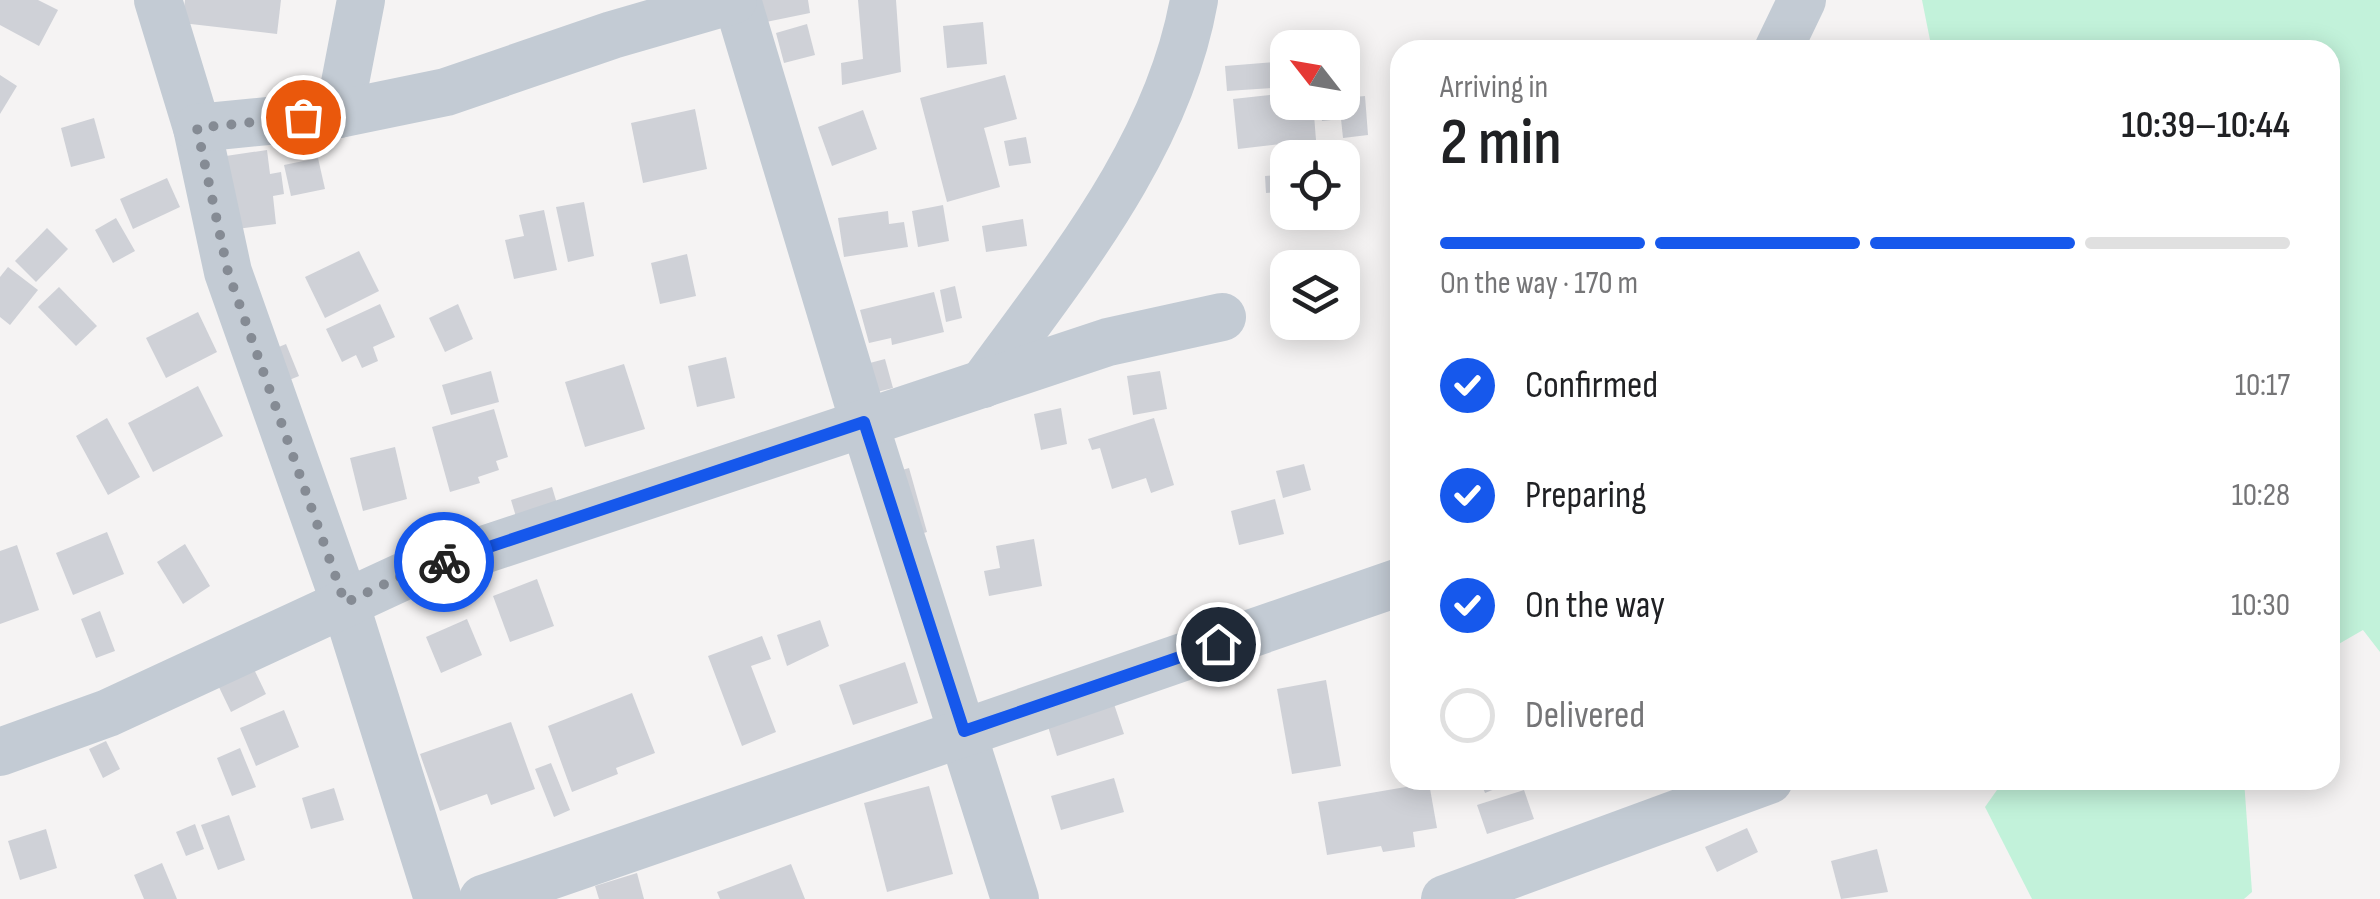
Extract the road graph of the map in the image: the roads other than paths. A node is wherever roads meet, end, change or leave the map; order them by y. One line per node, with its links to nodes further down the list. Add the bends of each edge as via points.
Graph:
1 (158, 0): 8 (street)
2 (361, 0): 7 (street)
3 (735, 0): 7 (street, via 446,92); 11 (street)
4 (1194, 0): 10 (street, via 1151,130 1099,224)
5 (1802, 0): 6 (street)
6 (1783, 40)
7 (338, 114): 8 (street)
8 (197, 128): 13 (street, via 228,272)
9 (1222, 317): 10 (street, via 1108,342)
10 (984, 384): 11 (street)
11 (864, 422): 13 (street, via 402,576); 14 (street)
12 (1390, 585): 14 (street)
13 (345, 603): 15 (street, via 108,713); 17 (street)
14 (964, 731): 18 (street); 19 (street)
15 (0, 752)
16 (1742, 790): 20 (street)
17 (438, 899)
18 (483, 899)
19 (1015, 899)
20 (1446, 899)

